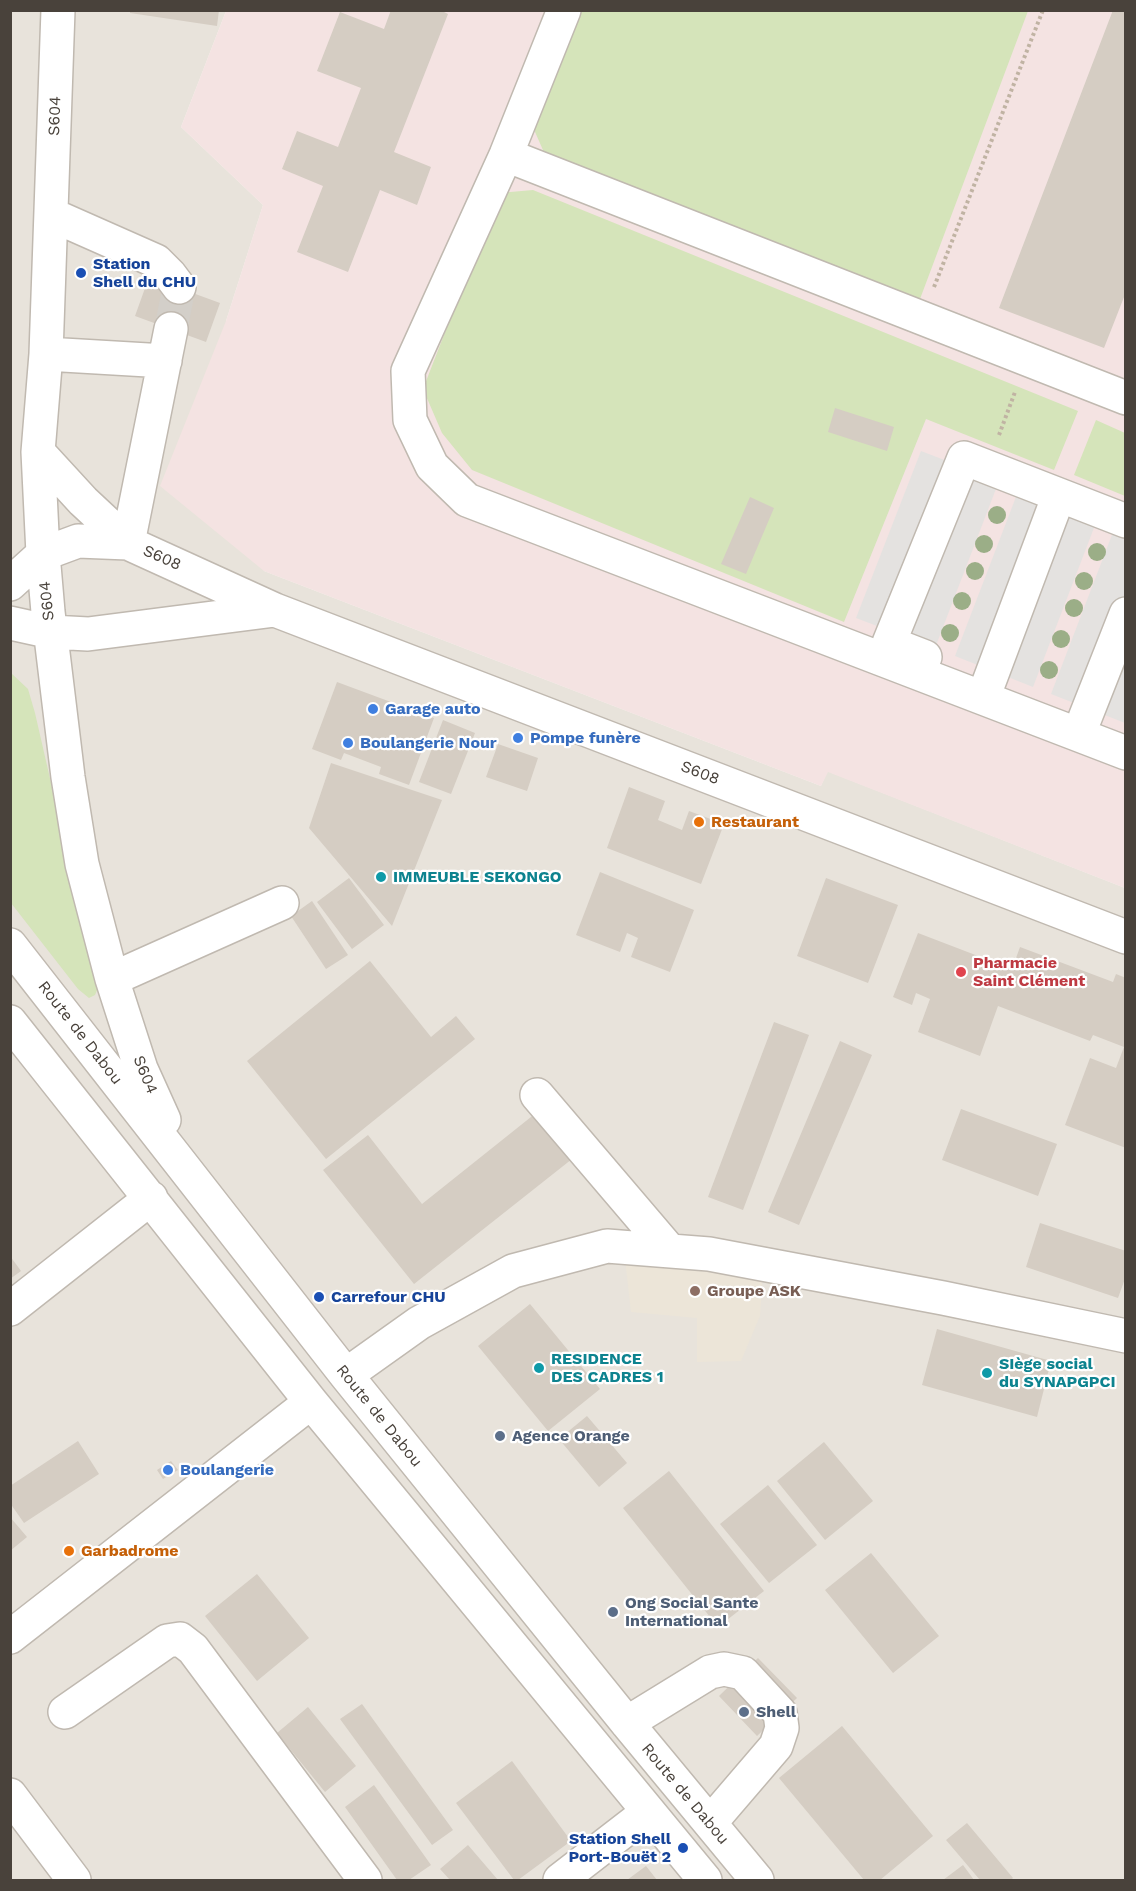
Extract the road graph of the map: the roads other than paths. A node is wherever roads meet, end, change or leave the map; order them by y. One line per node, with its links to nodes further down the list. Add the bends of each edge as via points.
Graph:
1 (58, 10): 4 (street, S604)
2 (564, 10): 3 (street)
3 (506, 154): 9 (street); 23 (street, via 408,371 410,420 432,466 466,500)
4 (52, 215): 5 (street, via 156,261); 7 (street, S604)
5 (179, 287)
6 (171, 329): 8 (street)
7 (46, 354): 8 (street); 10 (street, S604)
8 (165, 361): 13 (street)
9 (1125, 398)
10 (38, 452): 13 (street); 14 (street, S604)
11 (1059, 495): 12 (street); 20 (street); 20 (street, via 964,458 889,643)
12 (1125, 521)
13 (128, 543): 14 (street, S608, via 78,542); 16 (street, S608)
14 (43, 554): 15 (street); 19 (street, S604)
15 (10, 584)
16 (275, 609): 19 (street, S608, via 88,634); 25 (street, S608)
17 (1125, 614): 21 (street)
18 (10, 623): 19 (street, S608)
19 (51, 632): 27 (street, S604, via 82,864)
20 (989, 682): 21 (street)
21 (1085, 718): 22 (street)
22 (1125, 734)
23 (1125, 753)
24 (282, 903): 27 (street)
25 (1125, 938)
26 (10, 945): 30 (street, Route de Dabou)
27 (112, 979): 30 (street, S604, via 141,1069)
28 (12, 1025): 31 (street)
29 (537, 1095): 32 (street)
30 (188, 1172): 35 (street, Route de Dabou)
31 (151, 1198): 33 (street); 36 (street)
32 (670, 1251): 34 (street, via 709,1254); 35 (street, via 607,1246 513,1271 419,1323)
33 (10, 1309)
34 (1125, 1336)
35 (346, 1375): 39 (street, Route de Dabou)
36 (311, 1402): 37 (street); 41 (street)
37 (10, 1637)
38 (65, 1712): 44 (street, via 167,1641 180,1639 193,1649)
39 (627, 1723): 42 (street, Route de Dabou); 42 (street, via 710,1672 724,1669 743,1673 780,1713 782,1728 776,1746)
40 (10, 1795): 43 (street)
41 (648, 1812): 45 (street); 46 (street)
42 (710, 1823): 47 (street, Route de Dabou)
43 (74, 1881)
44 (365, 1881)
45 (560, 1881)
46 (705, 1881)
47 (757, 1881)

